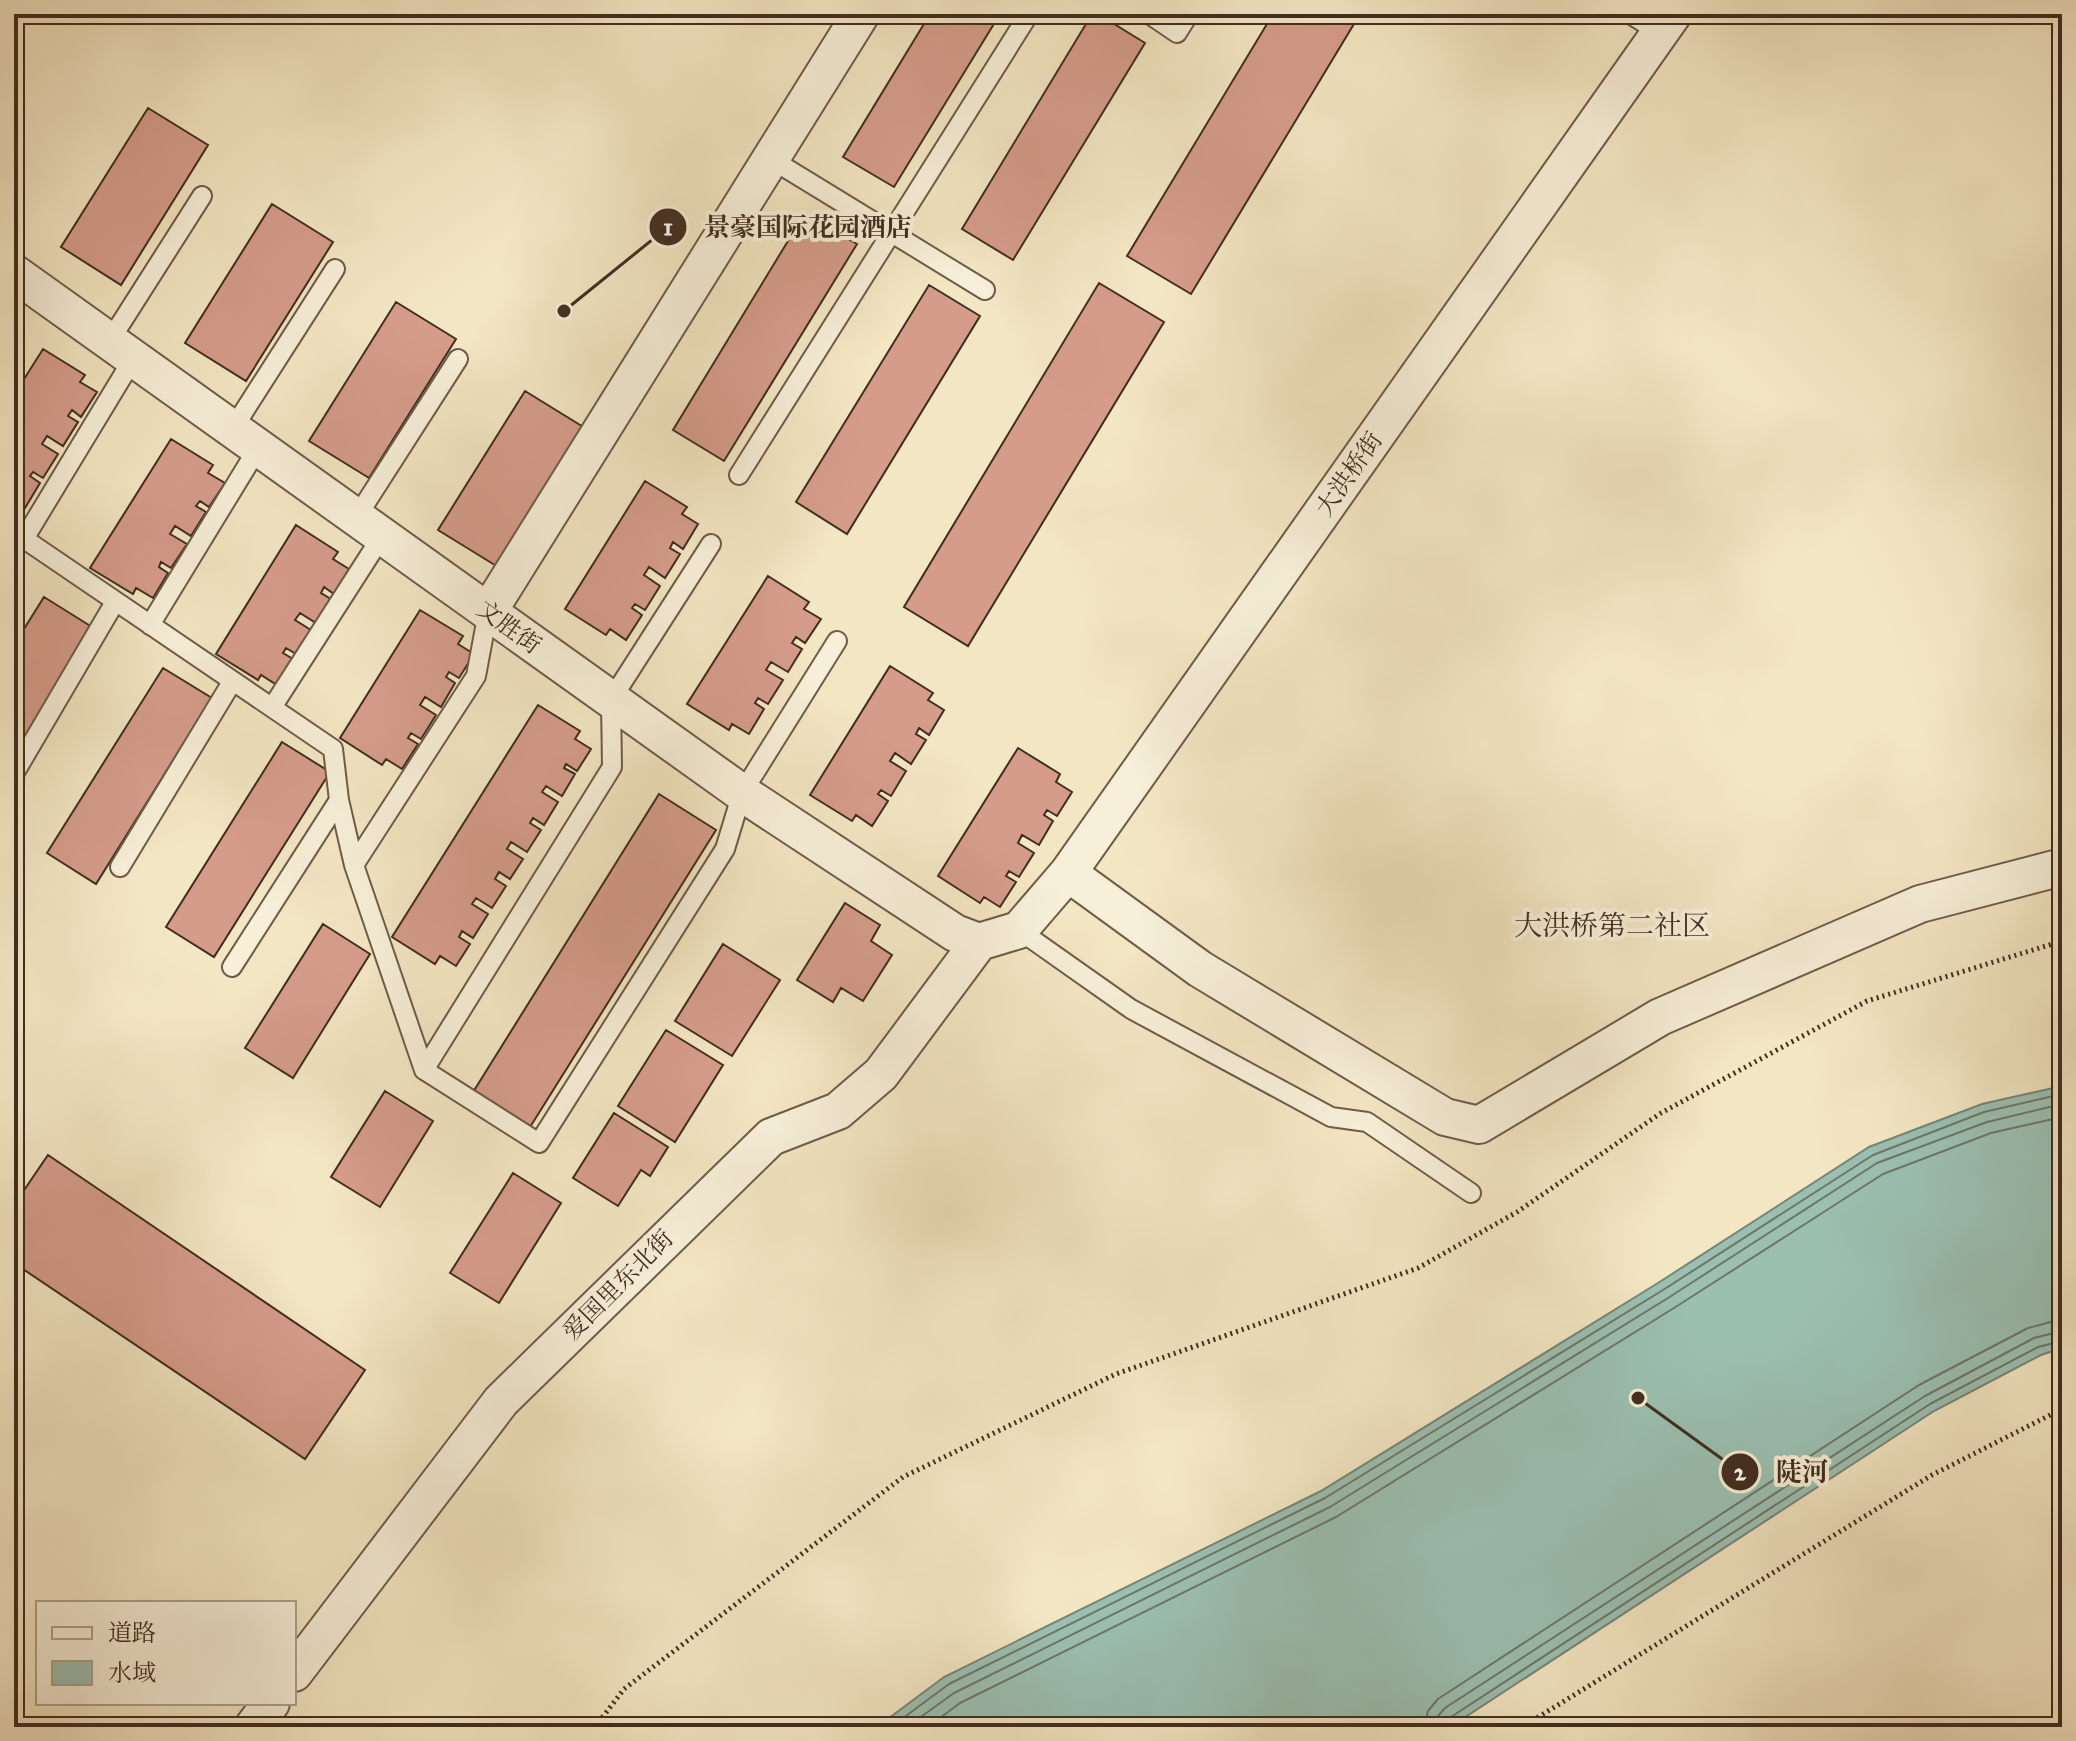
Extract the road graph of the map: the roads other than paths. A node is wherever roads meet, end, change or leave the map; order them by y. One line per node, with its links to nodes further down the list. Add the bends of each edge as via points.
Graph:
1 (861, 14): 7 (street)
2 (1029, 14): 9 (lane)
3 (1149, 14): 4 (lane, via 1177,33)
4 (1189, 14)
5 (1630, 14): 6 (lane)
6 (1666, 23): 33 (street, 大洪桥街)
7 (771, 159): 9 (lane); 21 (street)
8 (202, 196): 13 (lane)
9 (891, 233): 12 (lane); 16 (lane)
10 (335, 269): 15 (lane)
11 (14, 273): 13 (street, 文胜街)
12 (985, 290)
13 (121, 350): 15 (street, 文胜街); 18 (lane)
14 (458, 359): 17 (lane)
15 (245, 439): 17 (street, 文胜街); 22 (lane)
16 (739, 475)
17 (369, 527): 21 (street, 文胜街); 26 (lane)
18 (19, 536): 20 (lane)
19 (711, 544): 25 (lane)
20 (115, 602): 22 (lane); 27 (lane)
21 (488, 612): 25 (street, 文胜街); 30 (lane, via 476,676)
22 (150, 625): 24 (lane)
23 (837, 641): 28 (lane)
24 (232, 682): 26 (lane); 31 (lane)
25 (611, 700): 28 (street, 文胜街); 37 (lane, via 612,767)
26 (273, 706): 29 (lane, via 333,749)
27 (14, 774)
28 (742, 793): 35 (street, 文胜街, via 955,933); 37 (lane, via 725,849 539,1143)
29 (339, 800): 30 (lane); 36 (lane)
30 (354, 865): 37 (lane)
31 (120, 867)
32 (2062, 867): 33 (street, via 1920,904 1660,1017 1479,1125 1445,1117 1200,969)
33 (1068, 873): 34 (street, 大洪桥街)
34 (1019, 930): 35 (street); 38 (lane, via 1131,1009 1331,1117 1367,1122)
35 (979, 942): 39 (street, 爱国里东北街, via 881,1074 838,1111 771,1137 501,1401)
36 (232, 967)
37 (424, 1070)
38 (1471, 1193)
39 (296, 1670)
40 (270, 1705): 41 (street)
41 (253, 1727)

